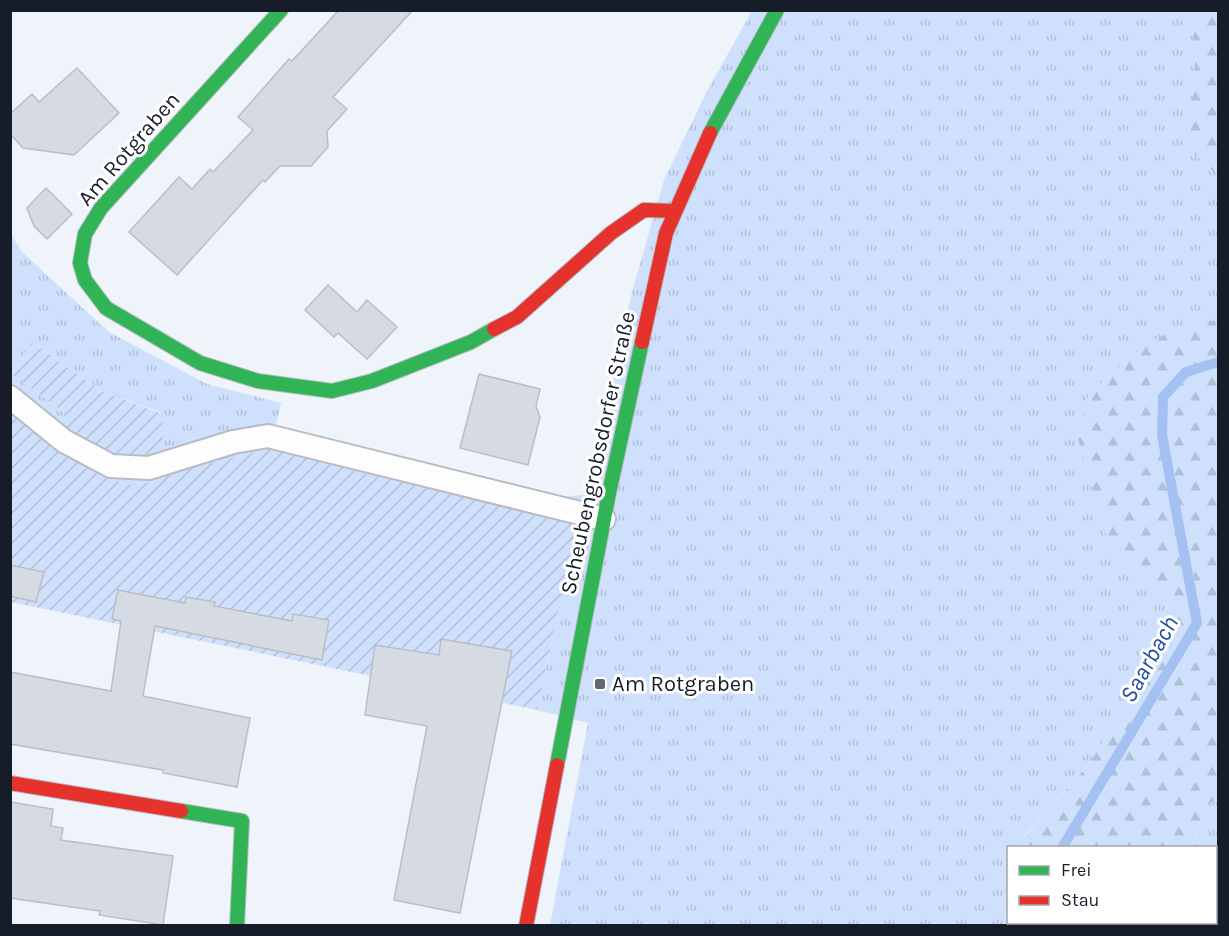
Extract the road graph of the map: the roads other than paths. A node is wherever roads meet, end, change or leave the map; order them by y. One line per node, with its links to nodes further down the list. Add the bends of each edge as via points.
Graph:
1 (281, 10): 3 (street, Am Rotgraben, via 102,208 85,234 80,263 85,280 106,308 200,363 296,388 332,391 372,381 471,342 518,317 611,232 644,210)
2 (777, 10): 3 (street, Scheubengrobsdorfer Straße, via 702,147)
3 (675, 211): 5 (street, Scheubengrobsdorfer Straße, via 666,232)
4 (10, 397): 5 (lane, via 64,441 111,466 149,468 234,442 268,436)
5 (604, 519): 8 (street, Scheubengrobsdorfer Straße)
6 (10, 783): 7 (street, via 242,821)
7 (237, 926)
8 (526, 926)

